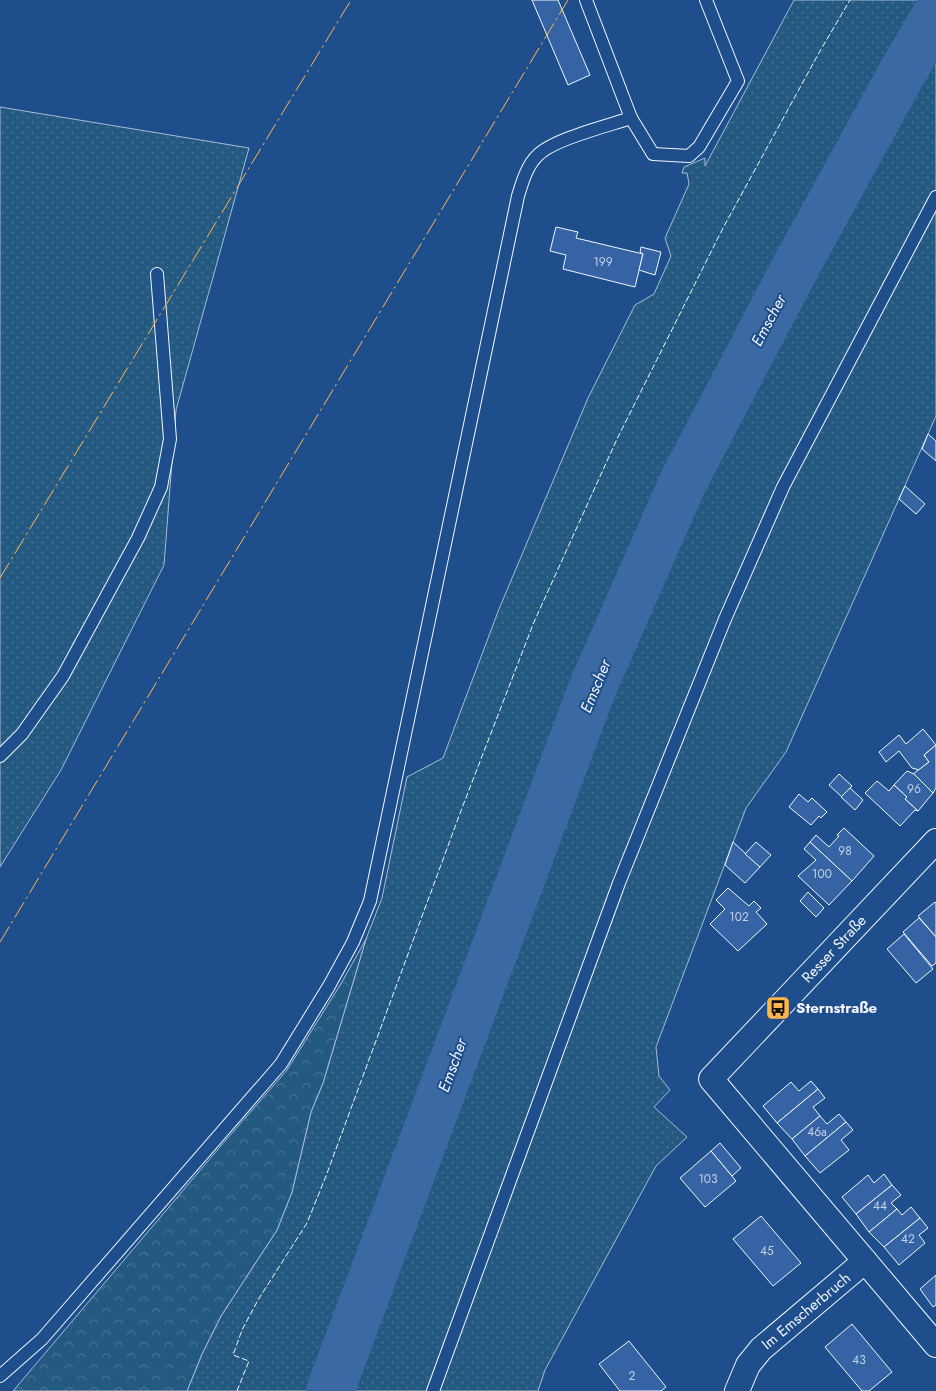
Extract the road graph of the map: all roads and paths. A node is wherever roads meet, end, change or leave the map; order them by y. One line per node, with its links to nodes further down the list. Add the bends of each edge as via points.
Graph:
1 (586, 0): 3 (lane)
2 (706, 0): 3 (lane, via 738,81 699,147 689,156 653,154)
3 (630, 118): 10 (lane, via 552,145 529,167 518,196 370,901 354,942 281,1064 42,1339)
4 (936, 197): 11 (lane, via 783,487 724,619 619,883)
5 (157, 274): 6 (lane, via 170,438 161,488 138,538 63,676 22,734)
6 (0, 756)
7 (936, 841): 8 (street, Resser Straße, via 711,1079)
8 (865, 1261): 9 (street); 12 (street, Im Emscherbruch, via 761,1349 748,1365)
9 (936, 1345)
10 (0, 1376)
11 (433, 1391)
12 (737, 1391)

